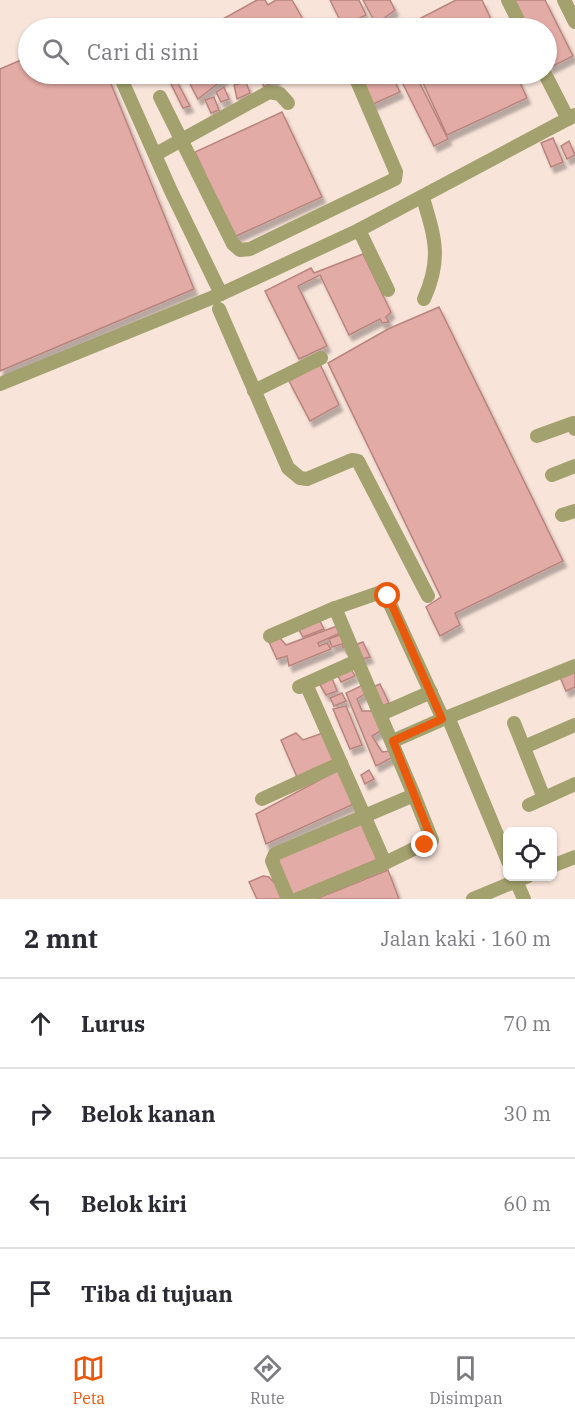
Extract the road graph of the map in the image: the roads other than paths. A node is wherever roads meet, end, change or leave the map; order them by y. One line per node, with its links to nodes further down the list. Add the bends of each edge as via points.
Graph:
1 (508, 0): 3 (street)
2 (564, 0): 4 (street)
3 (517, 18)
4 (575, 22)
5 (126, 84): 11 (street)
6 (358, 84): 11 (street, via 396,172 395,179 250,249 240,250 233,244)
7 (551, 84): 10 (street)
8 (160, 97): 11 (street)
9 (288, 103): 11 (street, via 280,94 270,92)
10 (571, 117): 12 (street)
11 (171, 146): 15 (street, via 171,190)
12 (423, 198): 13 (street); 16 (street, via 437,258)
13 (359, 230): 14 (street); 15 (street)
14 (388, 290)
15 (224, 296): 18 (street); 19 (street)
16 (424, 299)
17 (321, 358): 19 (street)
18 (0, 384)
19 (254, 391): 24 (street, via 288,468 300,478 358,461)
20 (575, 429): 21 (street, via 573,423)
21 (537, 436)
22 (575, 466): 23 (street)
23 (552, 475)
24 (428, 596)
25 (335, 608): 26 (street); 27 (street); 29 (street, via 384,591)
26 (270, 636)
27 (357, 661): 30 (street); 36 (street, via 302,685)
28 (575, 666): 31 (street)
29 (431, 692): 30 (street); 31 (street)
30 (381, 714): 34 (street)
31 (445, 718): 34 (street); 43 (street)
32 (513, 723): 35 (street)
33 (575, 725): 35 (street)
34 (393, 741): 38 (street)
35 (524, 747): 39 (street)
36 (341, 763): 40 (street); 42 (street)
37 (575, 784): 39 (street)
38 (414, 795): 42 (street); 45 (street, via 432,840)
39 (544, 798): 41 (street)
40 (262, 799)
41 (529, 805)
42 (363, 815): 45 (street); 49 (street, via 275,854 272,861)
43 (503, 852)
44 (575, 856): 46 (street)
45 (385, 863): 50 (street)
46 (557, 864)
47 (512, 881): 51 (street)
48 (520, 881): 52 (street)
49 (288, 899)
50 (298, 899)
51 (473, 899)
52 (524, 899)

